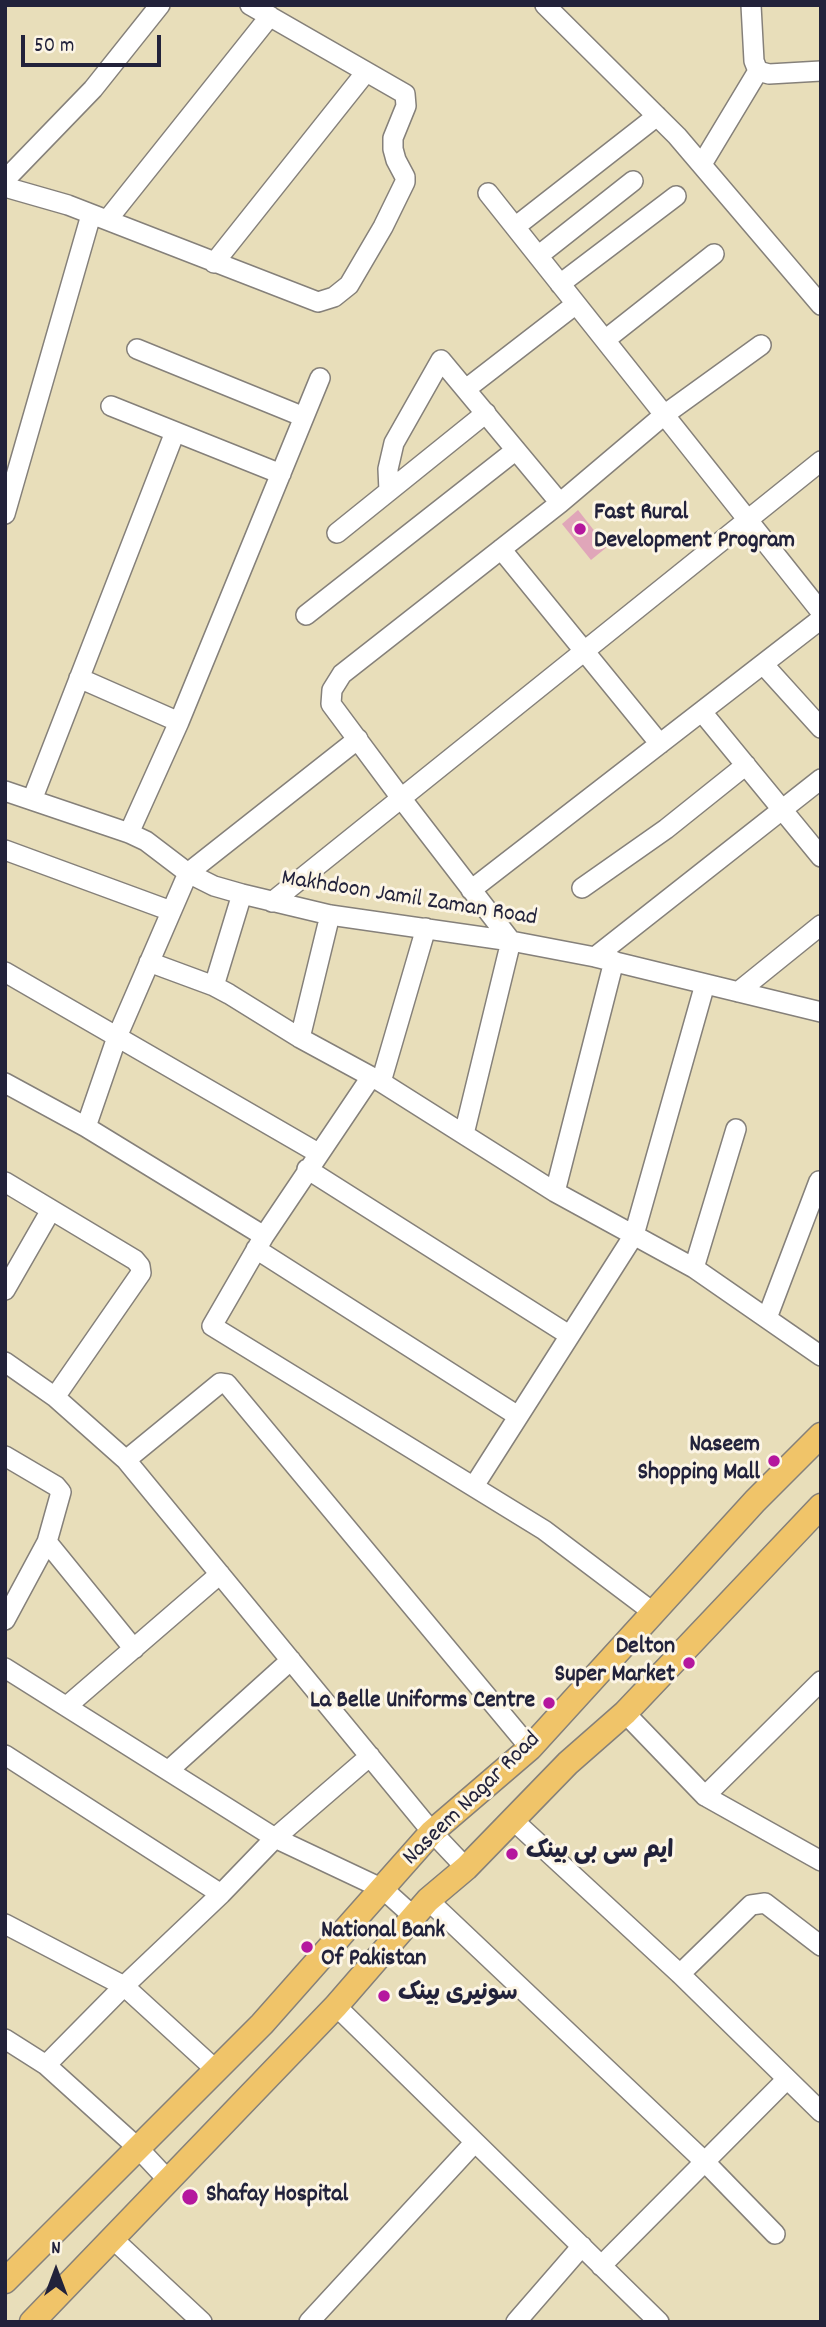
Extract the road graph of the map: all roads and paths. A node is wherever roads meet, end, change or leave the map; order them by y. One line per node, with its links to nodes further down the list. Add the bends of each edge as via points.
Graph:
1 (160, 5): 11 (street, via 93,89)
2 (250, 5): 5 (street)
3 (545, 5): 9 (street)
4 (751, 5): 6 (street)
5 (270, 16): 8 (street); 16 (street)
6 (758, 71): 7 (street); 10 (street)
7 (821, 71)
8 (366, 72): 20 (street); 20 (street, via 405,94 406,106 393,138 405,182 349,285 318,302)
9 (657, 116): 10 (street); 17 (street)
10 (702, 164): 23 (street)
11 (5, 180)
12 (634, 181): 19 (street)
13 (5, 187): 16 (street)
14 (488, 193): 17 (street)
15 (676, 196): 21 (street)
16 (99, 217): 20 (street); 39 (street)
17 (515, 227): 19 (street)
18 (714, 254): 24 (street)
19 (538, 256): 21 (street)
20 (214, 263)
21 (560, 284): 22 (street)
22 (576, 304): 24 (street); 28 (street)
23 (821, 305)
24 (605, 340): 31 (street)
25 (761, 345): 31 (street)
26 (137, 349): 32 (street)
27 (320, 378): 32 (street)
28 (466, 389): 30 (street); 37 (street, via 440,360 394,443)
29 (111, 406): 33 (street)
30 (486, 413): 34 (street); 37 (street)
31 (664, 415): 38 (street); 40 (street)
32 (304, 417): 36 (street)
33 (175, 432): 36 (street); 48 (street)
34 (516, 450): 38 (street); 44 (street)
35 (821, 461): 40 (street)
36 (281, 474): 50 (street)
37 (388, 491): 41 (street)
38 (559, 503): 42 (street)
39 (6, 509)
40 (747, 520): 43 (street); 46 (street)
41 (337, 533)
42 (501, 549): 46 (street); 52 (street, via 342,674 332,690 331,704)
43 (821, 612)
44 (306, 615)
45 (821, 620): 47 (street)
46 (583, 652): 53 (street); 57 (street)
47 (763, 664): 49 (street); 51 (street)
48 (79, 678): 50 (street); 58 (street)
49 (702, 712): 53 (street); 54 (street)
50 (179, 722): 60 (street)
51 (821, 728)
52 (358, 739): 57 (street); 63 (street)
53 (660, 744): 65 (street)
54 (746, 765): 59 (street); 64 (street)
55 (821, 779): 59 (street)
56 (5, 791): 58 (street, Makhdoon Jamil Zaman Road)
57 (401, 799): 65 (street); 67 (street)
58 (32, 800): 60 (street, Makhdoon Jamil Zaman Road)
59 (781, 810): 62 (street); 73 (street)
60 (129, 833): 63 (street, Makhdoon Jamil Zaman Road)
61 (5, 850): 68 (street)
62 (821, 857)
63 (188, 873): 66 (street, Makhdoon Jamil Zaman Road); 68 (street)
64 (582, 888)
65 (471, 890): 72 (street)
66 (242, 894): 67 (street, Makhdoon Jamil Zaman Road); 77 (street)
67 (272, 902): 69 (street, Makhdoon Jamil Zaman Road)
68 (171, 911): 74 (street)
69 (330, 915): 71 (street, Makhdoon Jamil Zaman Road); 81 (street)
70 (821, 925): 78 (street)
71 (426, 928): 72 (street, Makhdoon Jamil Zaman Road); 82 (street)
72 (511, 941): 73 (street, Makhdoon Jamil Zaman Road); 86 (street)
73 (604, 959): 76 (street, Makhdoon Jamil Zaman Road); 90 (street)
74 (149, 962): 77 (street); 80 (street)
75 (5, 972): 80 (street)
76 (705, 984): 78 (street, Makhdoon Jamil Zaman Road); 92 (street)
77 (214, 986): 81 (street)
78 (738, 992): 79 (street, Makhdoon Jamil Zaman Road)
79 (821, 1012)
80 (117, 1037): 84 (street); 87 (street)
81 (300, 1038): 82 (street)
82 (376, 1079): 86 (street); 87 (street)
83 (5, 1083): 84 (street)
84 (86, 1127): 93 (street)
85 (736, 1129): 94 (street)
86 (464, 1135): 90 (street)
87 (313, 1161): 93 (street); 97 (street)
88 (819, 1181): 96 (street)
89 (5, 1182): 91 (street)
90 (555, 1192): 92 (street)
91 (51, 1210): 95 (street); 100 (street, via 135,1260 141,1273)
92 (634, 1235): 94 (street); 97 (street)
93 (260, 1242): 101 (street); 105 (street, via 212,1326)
94 (694, 1268): 96 (street)
95 (5, 1290)
96 (767, 1318): 98 (street)
97 (569, 1335): 101 (street)
98 (821, 1356)
99 (5, 1362): 100 (street)
100 (55, 1397): 104 (street)
101 (518, 1416): 105 (street)
102 (821, 1435): 110 (main road, Naseem Nagar Road)
103 (5, 1456): 107 (street, via 61,1492)
104 (126, 1460): 108 (street); 118 (street, via 220,1383 227,1384)
105 (474, 1486): 110 (street, via 544,1530)
106 (821, 1506): 117 (main road, Naseem Nagar Road)
107 (47, 1542): 109 (street); 112 (street)
108 (220, 1574): 112 (street); 113 (street)
109 (12, 1589): 111 (street)
110 (654, 1613): 118 (main road, Naseem Nagar Road)
111 (5, 1620)
112 (134, 1649): 116 (street)
113 (290, 1660): 120 (street); 121 (street)
114 (5, 1668): 116 (street)
115 (821, 1681): 122 (street)
116 (67, 1706): 121 (street)
117 (625, 1713): 122 (street); 123 (main road, Naseem Nagar Road)
118 (530, 1748): 124 (main road, Naseem Nagar Road)
119 (5, 1755): 129 (street)
120 (370, 1756): 124 (street); 125 (street)
121 (169, 1770): 125 (street)
122 (705, 1796): 126 (street)
123 (513, 1820): 127 (main road, Naseem Nagar Road); 133 (street)
124 (432, 1832): 127 (street); 128 (main road, Naseem Nagar Road)
125 (275, 1838): 128 (street); 129 (street)
126 (819, 1857)
127 (466, 1868): 130 (main road, Naseem Nagar Road)
128 (383, 1889): 130 (street); 138 (main road, Naseem Nagar Road)
129 (221, 1894): 134 (street)
130 (420, 1908): 135 (main road, Naseem Nagar Road); 143 (street)
131 (5, 1924): 134 (street)
132 (821, 1946): 133 (street, via 765,1903 751,1905)
133 (680, 1974): 139 (street)
134 (124, 1986): 137 (street); 138 (street)
135 (336, 2006): 141 (street); 144 (main road, Naseem Nagar Road)
136 (9, 2048): 137 (street)
137 (46, 2065): 142 (street)
138 (216, 2070): 142 (main road, Naseem Nagar Road)
139 (786, 2080): 140 (street); 143 (street)
140 (821, 2112)
141 (475, 2143): 147 (street); 152 (street)
142 (138, 2148): 144 (street); 149 (main road, Naseem Nagar Road)
143 (705, 2162): 145 (street); 148 (street)
144 (169, 2181): 146 (main road, Naseem Nagar Road)
145 (775, 2234)
146 (113, 2239): 150 (main road, Naseem Nagar Road); 151 (street)
147 (582, 2246): 148 (street); 153 (street)
148 (601, 2266): 154 (street)
149 (5, 2281)
150 (32, 2322)
151 (202, 2322)
152 (309, 2322)
153 (516, 2322)
154 (659, 2322)

